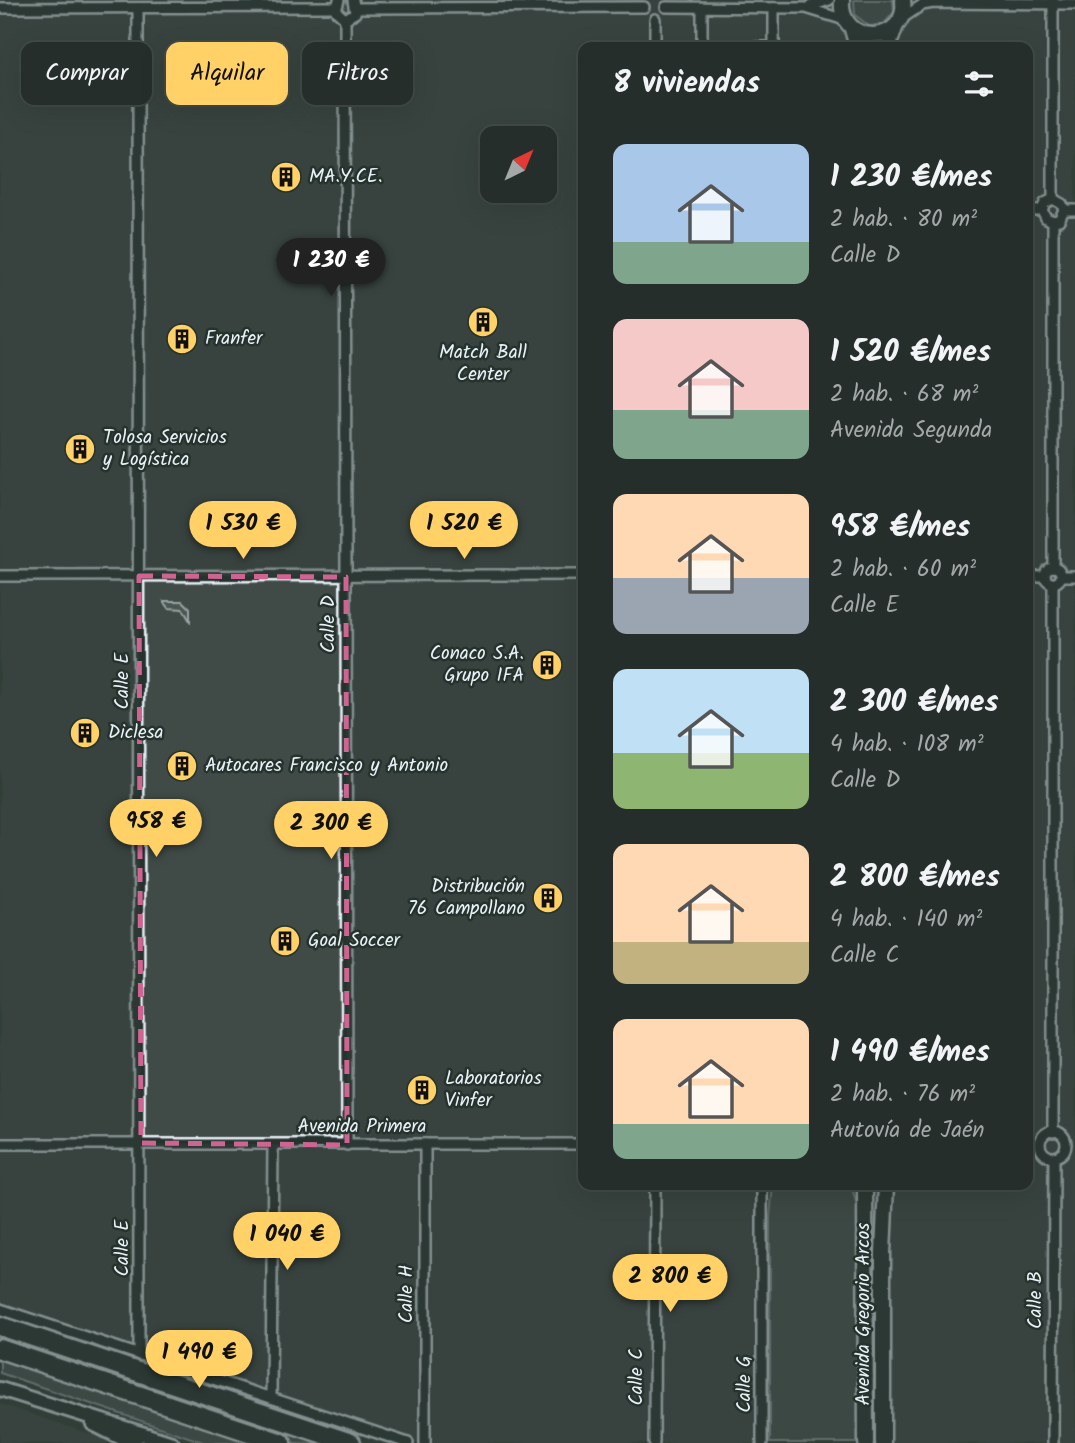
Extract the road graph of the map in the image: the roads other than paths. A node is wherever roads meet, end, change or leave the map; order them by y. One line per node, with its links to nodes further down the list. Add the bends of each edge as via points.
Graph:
1 (829, 0): 16 (street)
2 (842, 0): 20 (main road)
3 (903, 0): 19 (main road)
4 (922, 0): 6 (street)
5 (1052, 2): 6 (street); 11 (street); 26 (street)
6 (933, 3): 19 (street, via 922,5)
7 (337, 4): 13 (street); 17 (street, via 338,15)
8 (355, 4): 9 (street); 17 (street, via 353,17)
9 (646, 4): 18 (street, via 647,15)
10 (665, 4): 14 (street); 18 (street, via 662,17)
11 (1075, 4)
12 (5, 5): 13 (street)
13 (138, 8): 35 (street, Calle E)
14 (702, 8): 15 (street); 22 (street)
15 (774, 8): 16 (street); 23 (street)
16 (806, 8): 20 (street)
17 (345, 19): 40 (street, Calle D)
18 (655, 19): 21 (street)
19 (898, 23): 20 (main road, via 872,37); 25 (main road)
20 (849, 24): 24 (main road)
21 (655, 42)
22 (702, 42)
23 (774, 42)
24 (855, 42)
25 (890, 42)
26 (1054, 199): 28 (street); 29 (street)
27 (1033, 210): 28 (street)
28 (1042, 210): 31 (street)
29 (1064, 210): 30 (street); 31 (street, via 1059,220)
30 (1075, 210)
31 (1053, 221): 32 (street)
32 (1053, 567): 37 (street); 38 (street)
33 (578, 575): 40 (street)
34 (0, 576): 35 (street)
35 (139, 576): 40 (street); 43 (street, Calle E)
36 (1033, 576): 37 (street)
37 (1045, 576): 41 (street)
38 (1062, 576): 39 (street); 41 (street)
39 (1075, 576)
40 (346, 577): 49 (street, Calle D)
41 (1053, 584): 42 (street)
42 (1053, 1132): 47 (street); 51 (street)
43 (141, 1143): 44 (street, Avenida Primera); 48 (street, Avenida Primera); 64 (street, Calle E)
44 (0, 1144)
45 (425, 1144): 46 (street, Avenida Primera); 49 (street, Avenida Primera); 74 (street, Calle H)
46 (578, 1144)
47 (1040, 1144): 50 (street); 52 (street, via 1046,1155)
48 (273, 1145): 49 (street, Avenida Primera); 66 (street)
49 (346, 1145)
50 (1033, 1145)
51 (1070, 1145): 52 (street)
52 (1054, 1157): 79 (street, Calle B)
53 (655, 1190): 75 (street, Calle C)
54 (762, 1190): 76 (street, Calle G)
55 (861, 1190): 59 (street)
56 (865, 1190): 59 (main road, Avenida Gregorio Arcos)
57 (886, 1190): 60 (main road, Avenida Gregorio Arcos)
58 (890, 1190): 60 (street)
59 (867, 1231): 77 (main road, Avenida Gregorio Arcos)
60 (883, 1253): 78 (main road, Avenida Gregorio Arcos)
61 (0, 1309): 64 (street)
62 (0, 1326): 72 (highway)
63 (0, 1349): 71 (highway)
64 (139, 1355): 66 (street)
65 (0, 1389): 67 (street)
66 (271, 1398): 73 (street)
67 (59, 1409): 68 (street); 69 (street)
68 (147, 1438): 69 (street, via 137,1435); 70 (street)
69 (131, 1443)
70 (172, 1443)
71 (282, 1443)
72 (351, 1443)
73 (408, 1443)
74 (425, 1443)
75 (654, 1443)
76 (762, 1443)
77 (866, 1443)
78 (883, 1443)
79 (1053, 1443)

